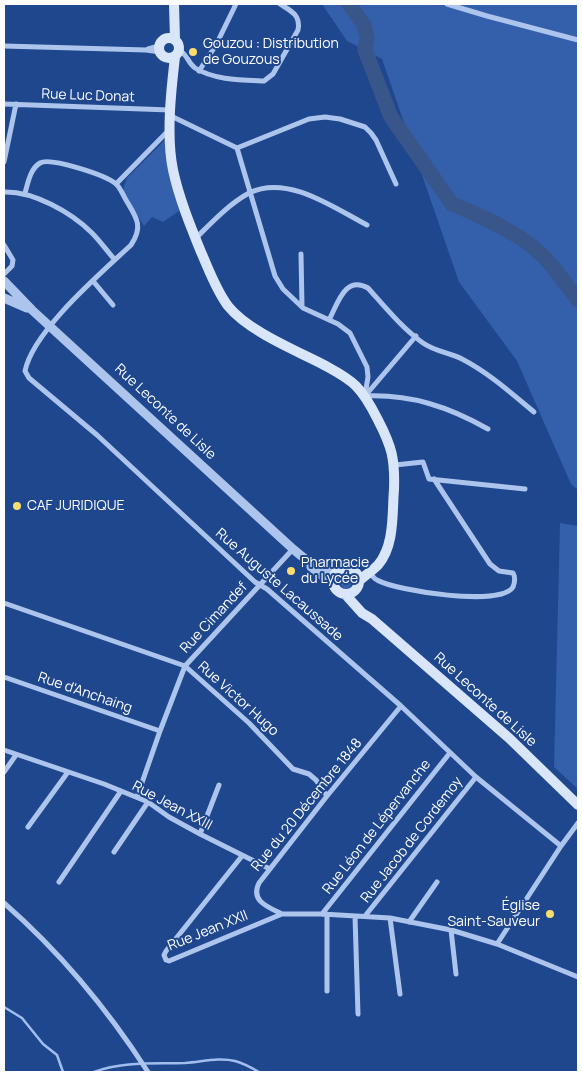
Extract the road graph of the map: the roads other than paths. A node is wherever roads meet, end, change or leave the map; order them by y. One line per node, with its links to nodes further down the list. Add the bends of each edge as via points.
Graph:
1 (174, 4): 5 (main road)
2 (236, 4): 9 (street)
3 (280, 4): 9 (street, via 294,12 300,23 269,78 264,81 217,77)
4 (447, 4): 6 (street)
5 (172, 38): 8 (main road, via 163,40); 8 (main road, via 179,44)
6 (578, 40)
7 (4, 46): 8 (street)
8 (168, 53): 9 (street, via 185,54 191,66); 12 (main road, via 172,74)
9 (199, 71)
10 (4, 104): 11 (street, Rue Luc Donat)
11 (16, 104): 12 (street, Rue Luc Donat); 15 (street)
12 (171, 113): 13 (main road); 14 (street)
13 (170, 129): 16 (street); 22 (main road, via 173,169)
14 (237, 148): 17 (street, via 309,119 340,119 365,127 371,133); 20 (street)
15 (4, 162)
16 (116, 184): 19 (street, via 86,171 49,161 34,168); 25 (street, Rue Auguste Lacaussade, via 138,225 135,239)
17 (396, 184)
18 (4, 192): 19 (street)
19 (25, 193): 25 (street, via 62,209 90,231)
20 (250, 193): 21 (street, via 268,188 288,188 309,195); 22 (street, via 221,213); 31 (street, via 275,276 283,289)
21 (367, 225)
22 (196, 238): 36 (main road, via 228,306 258,330 341,374)
23 (4, 245): 26 (street, via 13,260)
24 (302, 254): 31 (street)
25 (115, 260): 28 (street, Rue Auguste Lacaussade)
26 (4, 274)
27 (4, 281): 32 (street, Rue Leconte de Lisle)
28 (93, 281): 30 (street); 34 (street, Rue Auguste Lacaussade)
29 (4, 298): 32 (street)
30 (113, 305)
31 (302, 307): 33 (street)
32 (32, 310): 34 (street, Rue Leconte de Lisle)
33 (329, 320): 35 (street, via 345,290 350,285 362,284 402,326); 36 (street, via 345,327 364,359 368,377)
34 (50, 325): 42 (street, Rue Leconte de Lisle); 48 (street, Rue Auguste Lacaussade, via 27,362 25,371 30,378)
35 (416, 336): 36 (street); 37 (street, via 423,343 480,369)
36 (364, 396): 38 (street, via 384,395 429,404 459,413); 39 (main road, via 386,437)
37 (534, 412)
38 (488, 429)
39 (395, 465): 40 (street, via 423,462 429,478); 43 (main road, via 392,526)
40 (434, 479): 41 (street); 47 (street, via 490,564 499,571 513,573 515,583 511,591 480,597 450,596 388,585 376,580)
41 (525, 489)
42 (293, 549): 44 (street, Rue Leconte de Lisle); 48 (street, Rue Cimandef)
43 (386, 554): 46 (main road); 47 (main road)
44 (309, 562): 45 (street, Rue Leconte de Lisle); 49 (street, Rue Leconte de Lisle)
45 (337, 572): 46 (main road, via 347,568); 49 (main road)
46 (354, 572): 50 (main road)
47 (369, 572): 50 (main road)
48 (261, 585): 54 (street, Rue Cimandef); 56 (street, Rue Auguste Lacaussade)
49 (334, 585): 51 (main road)
50 (357, 585): 51 (main road, via 352,592); 53 (main road, Rue Leconte de Lisle, via 360,601)
51 (345, 594): 53 (main road, Rue Leconte de Lisle)
52 (4, 603): 54 (street, Rue Victor Hugo)
53 (372, 619): 69 (main road, Rue Leconte de Lisle, via 509,738)
54 (184, 666): 57 (street, Rue Cimandef); 66 (street, Rue Victor Hugo, via 249,723 293,769 316,780)
55 (4, 677): 57 (street, Rue d'Anchaing)
56 (401, 706): 59 (street, Rue Auguste Lacaussade); 66 (street, Rue du 20 Décembre 1848)
57 (160, 731): 67 (street, Rue Cimandef)
58 (4, 750): 60 (street, Rue Jean XXIII)
59 (449, 754): 63 (street, Rue Auguste Lacaussade); 81 (street, Rue Léon de Lépervanche)
60 (16, 755): 61 (street); 62 (street, Rue Jean XXIII)
61 (4, 772)
62 (68, 772): 65 (street, Rue Jean XXIII); 71 (street)
63 (476, 777): 73 (street, Rue Auguste Lacaussade); 83 (street, Rue Jacob de Cordemoy)
64 (220, 785): 72 (street)
65 (121, 791): 67 (street, Rue Jean XXIII); 77 (street)
66 (327, 796): 76 (street, Rue du 20 Décembre 1848)
67 (137, 797): 68 (street, Rue Jean XXIII)
68 (148, 802): 72 (street, Rue Jean XXIII); 74 (street)
69 (578, 804)
70 (578, 823): 73 (street)
71 (28, 827)
72 (200, 834): 75 (street, Rue Jean XXIII)
73 (561, 846): 87 (street)
74 (114, 852)
75 (242, 856): 76 (street, Rue Jean XXIII); 80 (street, Rue Jean XXII, via 166,951 164,958 169,961)
76 (270, 869): 80 (street, Rue du 20 Décembre 1848, via 259,883 256,895 264,905)
77 (59, 882)
78 (437, 882): 85 (street)
79 (4, 903): 93 (street, via 74,973)
80 (282, 914): 81 (street, Rue Jean XXII)
81 (325, 914): 82 (street, Rue Jean XXII); 90 (street)
82 (355, 916): 83 (street, Rue Jean XXII); 92 (street)
83 (365, 916): 84 (street, Rue Jean XXII)
84 (390, 918): 85 (street, Rue Jean XXII); 91 (street)
85 (409, 922): 86 (street, Rue Jean XXII)
86 (451, 930): 87 (street, Rue Jean XXII); 88 (street)
87 (497, 944): 89 (street, Rue Jean XXII)
88 (456, 974)
89 (578, 977)
90 (327, 991)
91 (400, 994)
92 (358, 1014)
93 (147, 1071)

